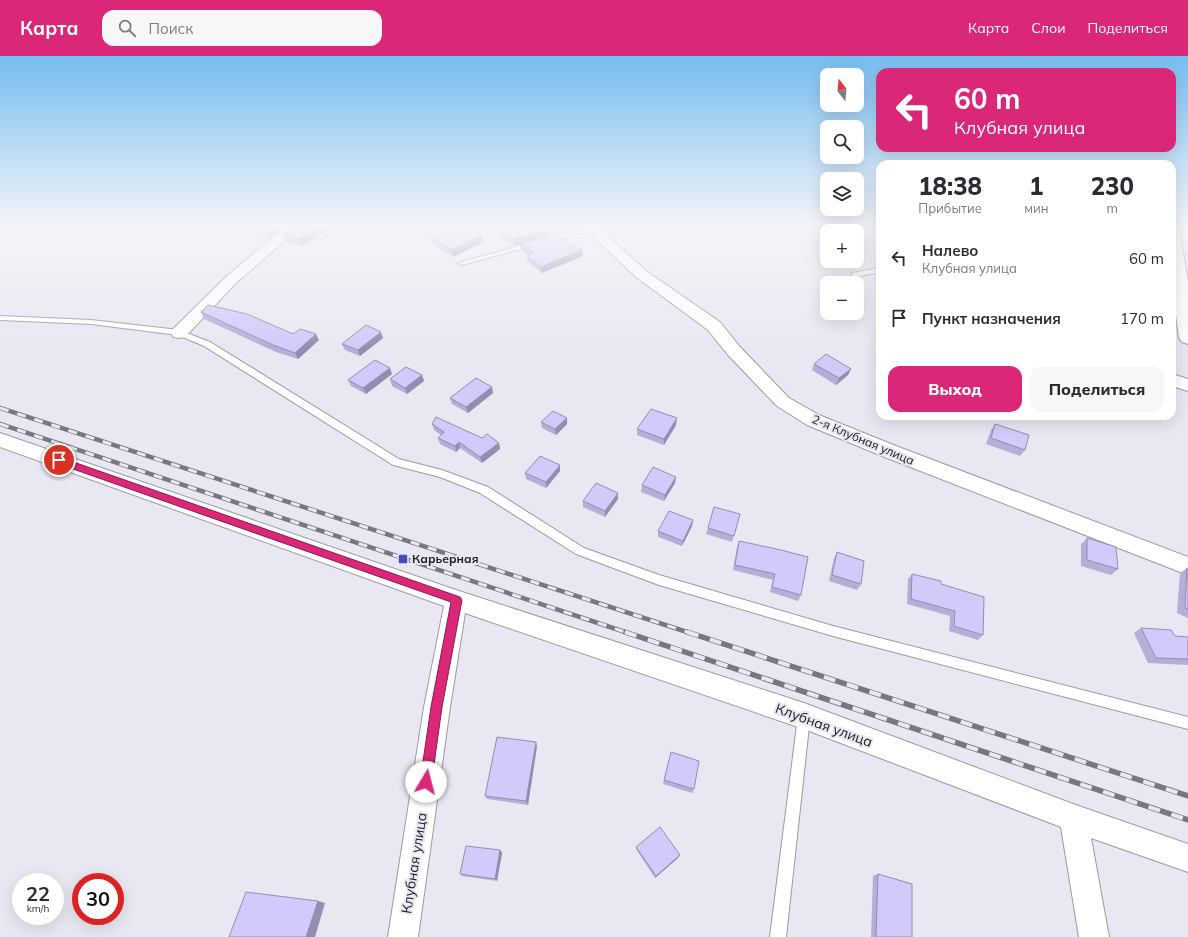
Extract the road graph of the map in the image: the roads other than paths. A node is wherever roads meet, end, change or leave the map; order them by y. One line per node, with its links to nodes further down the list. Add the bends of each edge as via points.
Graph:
1 (246, 267): 7 (street)
2 (634, 267): 12 (street, 2-я Клубная улица, via 714,326 783,402 813,420)
3 (1178, 267): 8 (main road)
4 (876, 271): 5 (lane)
5 (856, 275)
6 (0, 318): 7 (lane, via 91,322)
7 (179, 333): 15 (lane, via 207,344 396,462 442,474 484,490 580,551 659,580 833,631)
8 (1188, 338)
9 (1176, 381): 10 (street)
10 (1188, 385)
11 (0, 440): 13 (street, Клубная улица)
12 (1188, 566)
13 (456, 600): 14 (street, Клубная улица); 18 (street, Клубная улица, via 437,707)
14 (804, 716): 16 (street, Клубная улица); 19 (lane)
15 (1188, 723)
16 (1072, 818): 17 (street, Клубная улица); 20 (street)
17 (1188, 858)
18 (403, 937)
19 (778, 937)
20 (1094, 937)

